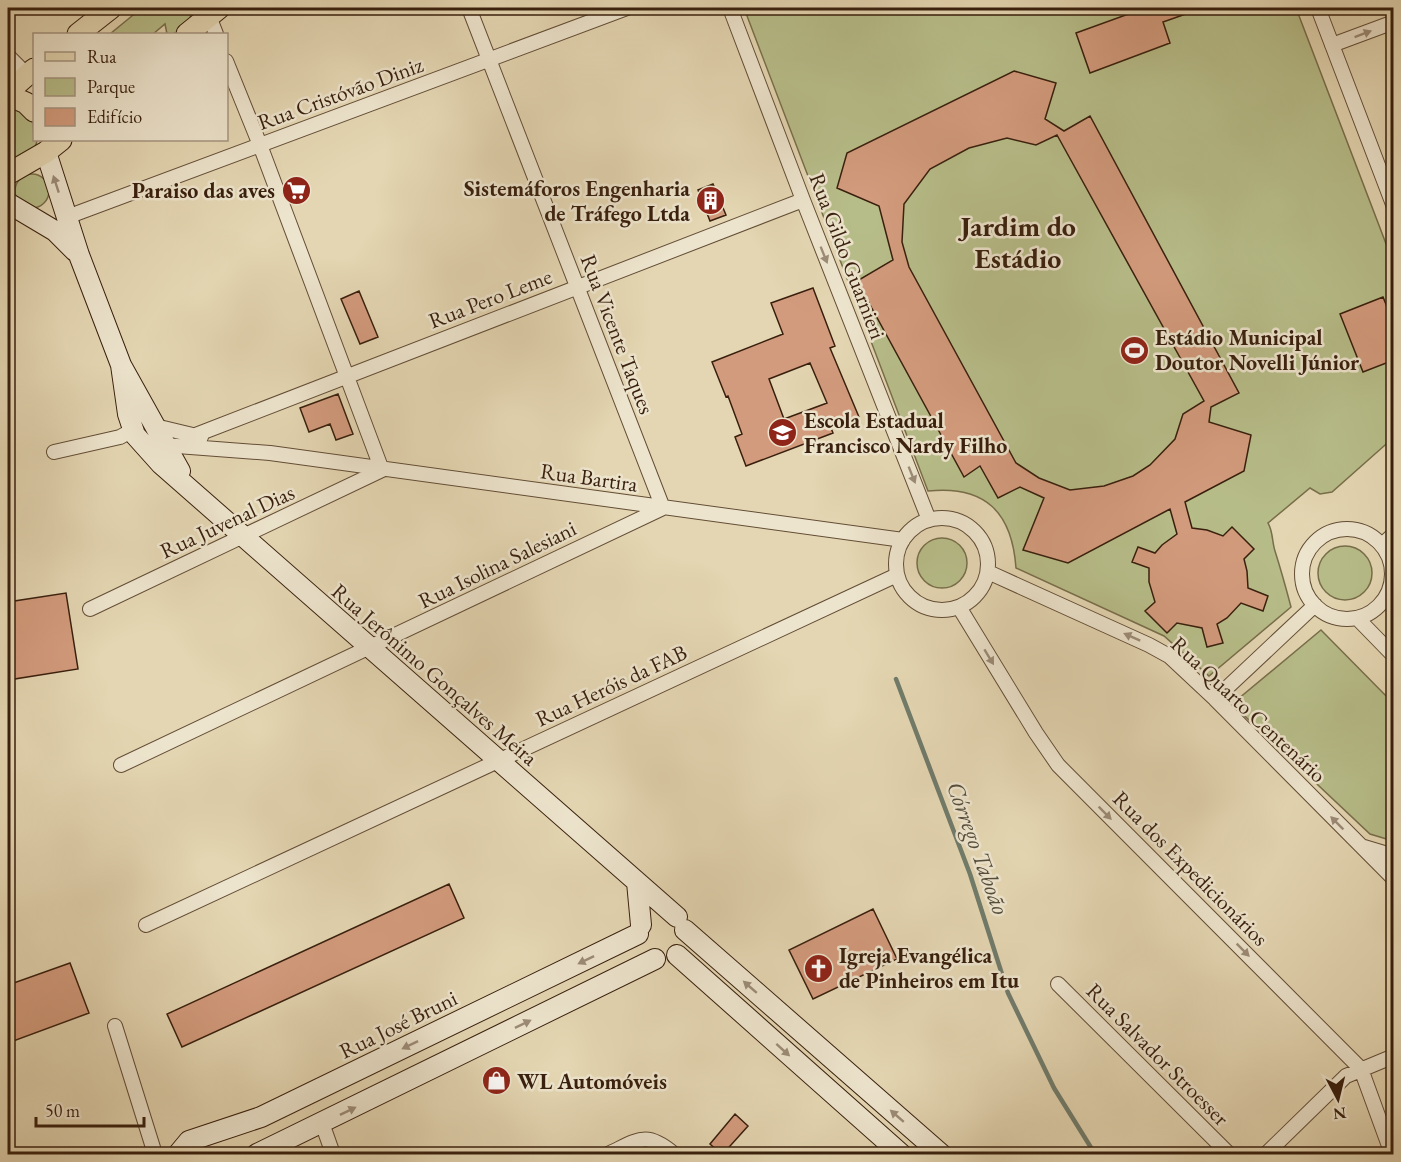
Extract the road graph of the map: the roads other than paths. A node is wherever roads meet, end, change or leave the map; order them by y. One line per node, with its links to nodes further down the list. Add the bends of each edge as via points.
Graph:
1 (111, 8): 8 (main road)
2 (470, 8): 12 (street, Rua Vicente Taques)
3 (627, 8): 12 (street, Rua Cristóvão Diniz)
4 (729, 8): 20 (street, Rua Gildo Guarnieri)
5 (1318, 8): 10 (street)
6 (212, 16): 9 (main road)
7 (1394, 22): 10 (street, one-way to 7)
8 (79, 33)
9 (188, 33)
10 (1332, 45): 22 (street)
11 (8, 56): 14 (street)
12 (489, 60): 18 (street, Rua Cristóvão Diniz); 26 (street, Rua Vicente Taques)
13 (228, 66): 18 (street)
14 (31, 72): 15 (main road)
15 (8, 94): 16 (main road)
16 (33, 110)
17 (50, 144): 19 (main road); 24 (street, Rua Jerônimo Gonçalves Meira, one-way to 17)
18 (260, 146): 24 (street, Rua Cristóvão Diniz); 28 (street)
19 (8, 174)
20 (803, 200): 26 (street, Rua Pero Leme); 38 (street, Rua Gildo Guarnieri, one-way to 38)
21 (8, 202): 23 (street, Rua Jerônimo Gonçalves Meira)
22 (1394, 207)
23 (34, 218): 24 (street); 25 (street, Rua Jerônimo Gonçalves Meira, via 55,231)
24 (66, 218): 25 (street, Rua Jerônimo Gonçalves Meira)
25 (79, 255): 27 (street, Rua Jerônimo Gonçalves Meira)
26 (578, 287): 28 (street, Rua Pero Leme); 37 (street, Rua Vicente Taques)
27 (121, 365): 29 (street, Rua Jerônimo Gonçalves Meira); 30 (street, Rua Jerônimo Gonçalves Meira)
28 (347, 376): 31 (street, Rua Pero Leme); 35 (street)
29 (155, 426): 30 (street, via 140,426); 31 (street, Rua Bartira); 32 (street, Rua Jerônimo Gonçalves Meira)
30 (131, 436): 32 (street); 33 (street); 36 (street, Rua Jerônimo Gonçalves Meira)
31 (193, 436): 34 (street, Rua Bartira)
32 (164, 445): 34 (street, Rua Bartira); 36 (street, Rua Jerônimo Gonçalves Meira)
33 (54, 452)
34 (270, 453): 35 (street, Rua Bartira)
35 (382, 470): 37 (street, Rua Bartira); 40 (street, Rua Juvenal Dias)
36 (202, 502): 40 (street, Rua Jerônimo Gonçalves Meira)
37 (663, 508): 41 (street, Rua Bartira); 50 (street, Rua Isolina Salesiani)
38 (929, 520): 41 (street); 43 (street, via 956,520 968,526 985,546)
39 (1394, 534): 42 (street)
40 (242, 537): 48 (street, Rua Juvenal Dias); 50 (street, Rua Jerônimo Gonçalves Meira)
41 (903, 540): 44 (street, via 896,557)
42 (1382, 544): 45 (street, via 1392,571); 46 (street, via 1371,535 1343,529 1317,540 1303,565 1307,593)
43 (988, 572): 47 (street, via 978,593); 52 (street, Rua Quarto Centenário, one-way to 43, via 1168,656 1149,645)
44 (897, 575): 47 (street, via 907,595 926,607); 53 (street, Rua Heróis da FAB)
45 (1389, 602): 49 (street)
46 (1315, 605): 49 (street, via 1327,614); 52 (street)
47 (959, 607): 67 (street, Rua dos Expedicionários, one-way to 67, via 1058,765)
48 (90, 609)
49 (1358, 618): 51 (street)
50 (369, 649): 53 (street, Rua Jerônimo Gonçalves Meira); 54 (street, Rua Isolina Salesiani)
51 (1394, 656)
52 (1215, 699): 55 (street, Rua Quarto Centenário, one-way to 52)
53 (497, 761): 58 (street, Rua Jerônimo Gonçalves Meira); 60 (street, Rua Heróis da FAB)
54 (121, 765)
55 (1360, 846): 56 (street); 57 (street, Rua Quarto Centenário)
56 (1394, 856)
57 (1394, 879)
58 (637, 882): 59 (street, Rua Jerônimo Gonçalves Meira); 61 (street)
59 (681, 924): 61 (street, via 669,914 653,914); 62 (street, via 686,939); 76 (street, Rua Jerônimo Gonçalves Meira, one-way to 59)
60 (146, 925)
61 (640, 930): 63 (street, via 642,950); 69 (street, Rua José Bruni, one-way to 69, via 261,1117 189,1141)
62 (677, 955): 63 (street); 75 (street, one-way to 75)
63 (655, 959): 68 (street, one-way to 63)
64 (1058, 984): 77 (street, Rua Salvador Stroesser)
65 (115, 1026): 70 (street)
66 (1394, 1056): 67 (street)
67 (1361, 1069): 78 (street, via 1347,1076); 79 (street, Rua dos Expedicionários)
68 (322, 1123): 71 (street); 72 (street)
69 (177, 1154)
70 (155, 1155)
71 (257, 1155)
72 (333, 1155)
73 (608, 1155): 74 (street, via 634,1142 652,1139)
74 (674, 1155)
75 (901, 1155)
76 (941, 1155)
77 (1229, 1155)
78 (1266, 1155)
79 (1392, 1155)

